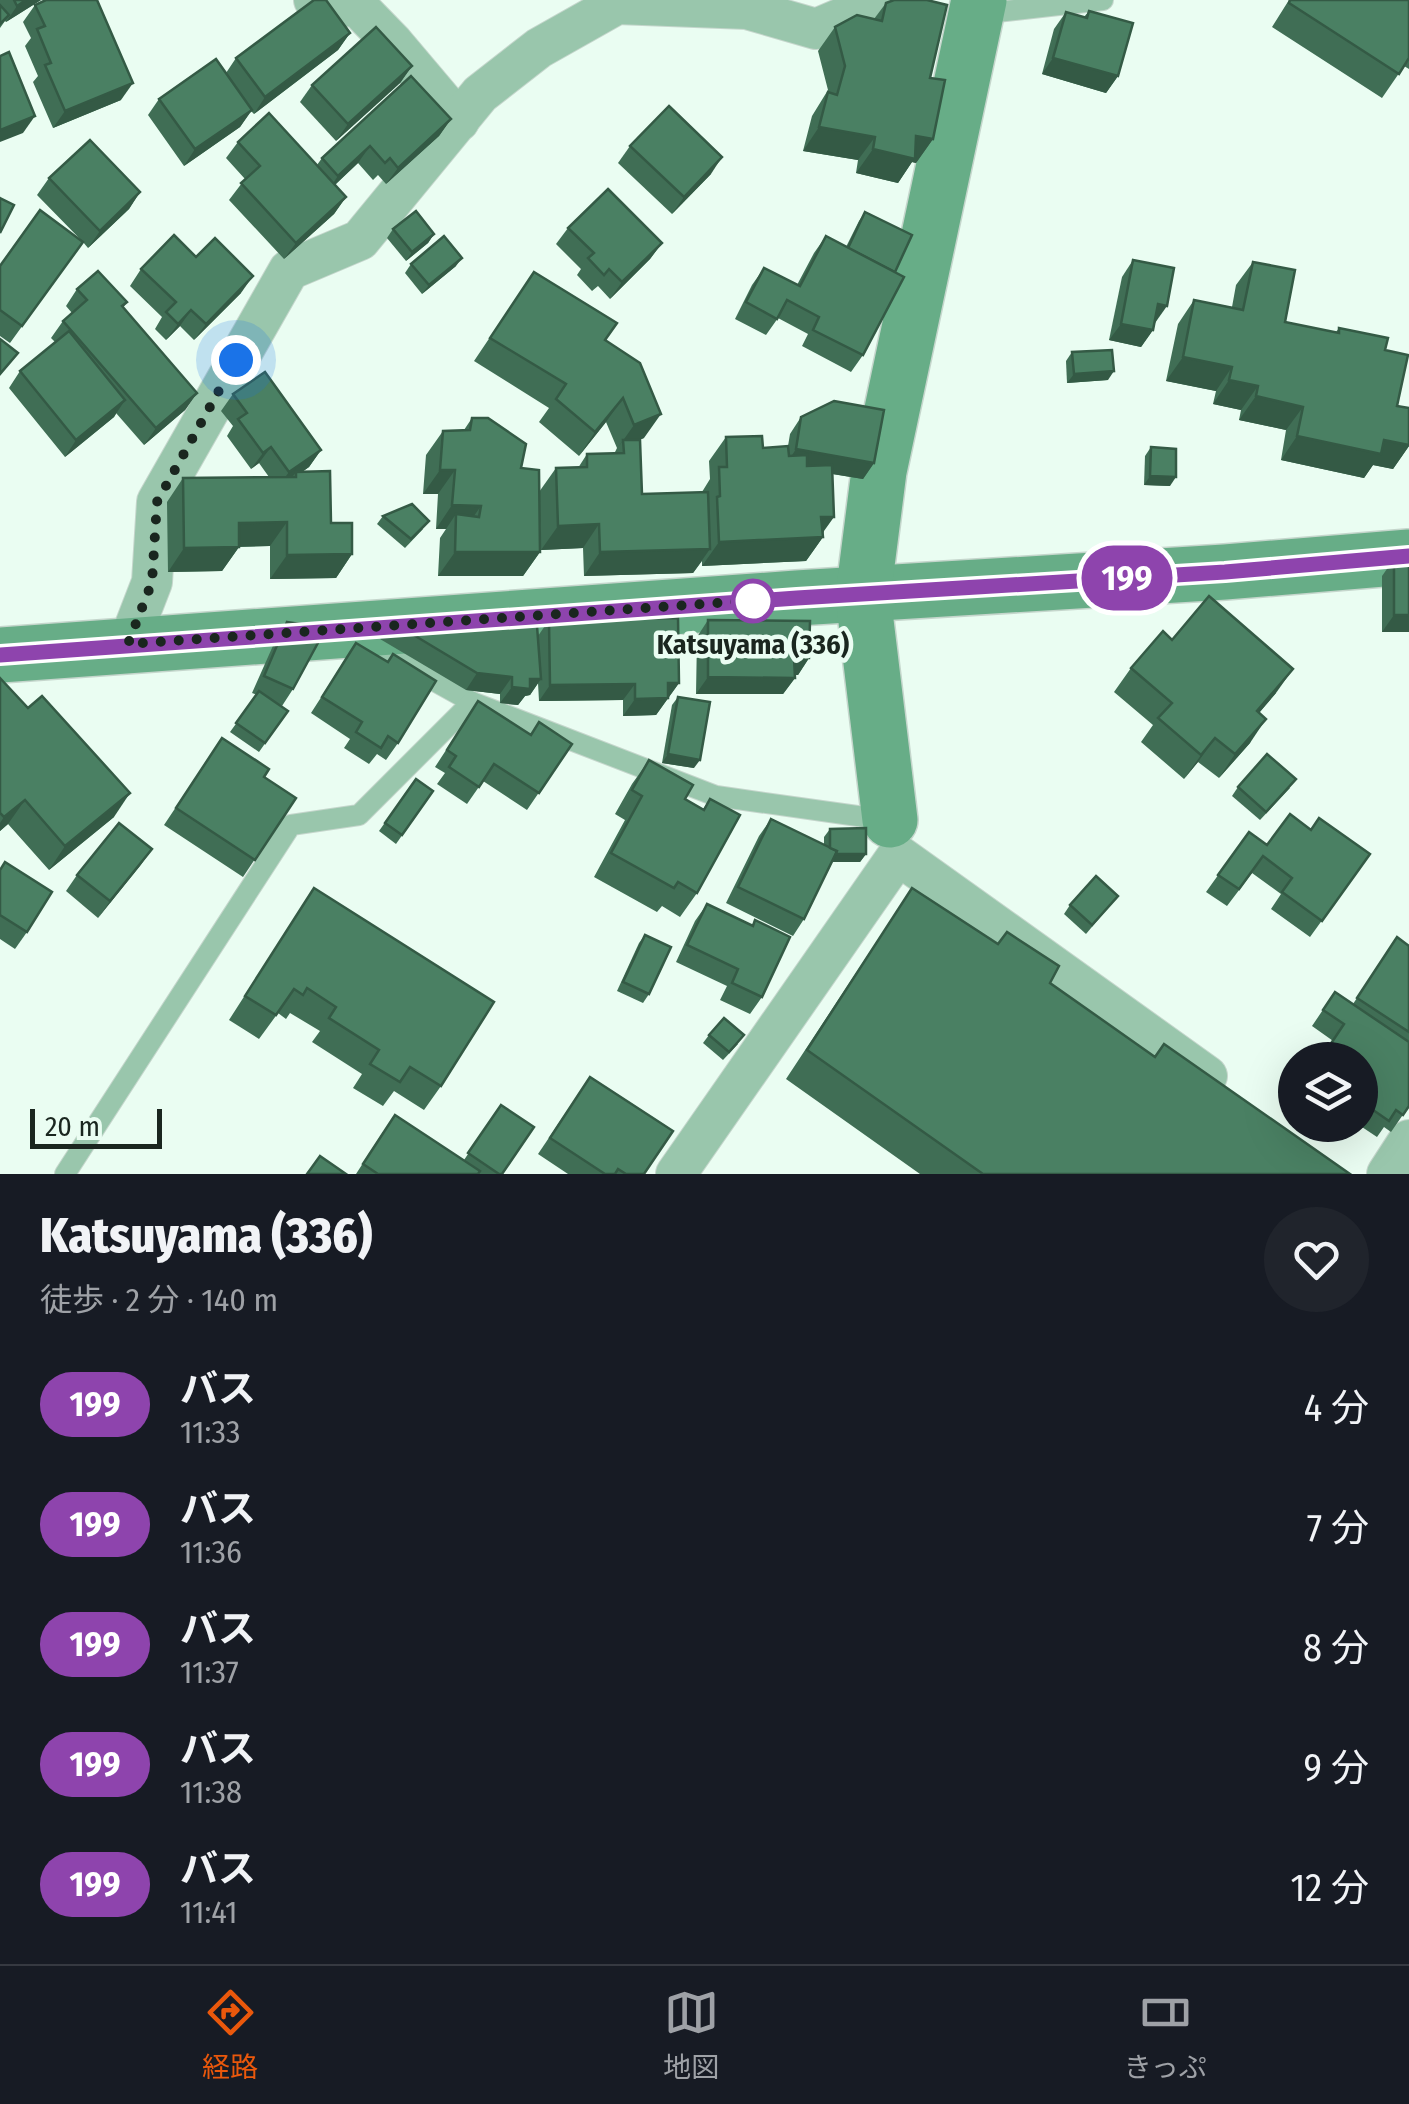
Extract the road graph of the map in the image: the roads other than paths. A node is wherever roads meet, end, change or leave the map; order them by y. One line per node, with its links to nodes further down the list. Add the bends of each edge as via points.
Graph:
1 (314, 0): 3 (street)
2 (1103, 0): 4 (lane)
3 (362, 4): 5 (street)
4 (939, 4): 5 (street, via 816,28 747,9 617,4 539,48 480,94); 7 (street)
5 (459, 121): 9 (street, via 360,240 289,270 157,502 152,582)
6 (1409, 556): 7 (street)
7 (863, 596): 8 (street); 12 (street)
8 (354, 629): 9 (street); 11 (lane, via 358,639)
9 (128, 644): 10 (street)
10 (0, 655)
11 (472, 702): 12 (lane, via 716,796); 15 (lane, via 359,815 292,825)
12 (894, 838): 13 (street); 16 (street)
13 (1232, 1094)
14 (1409, 1140): 17 (street)
15 (65, 1174)
16 (676, 1174)
17 (1386, 1174)

